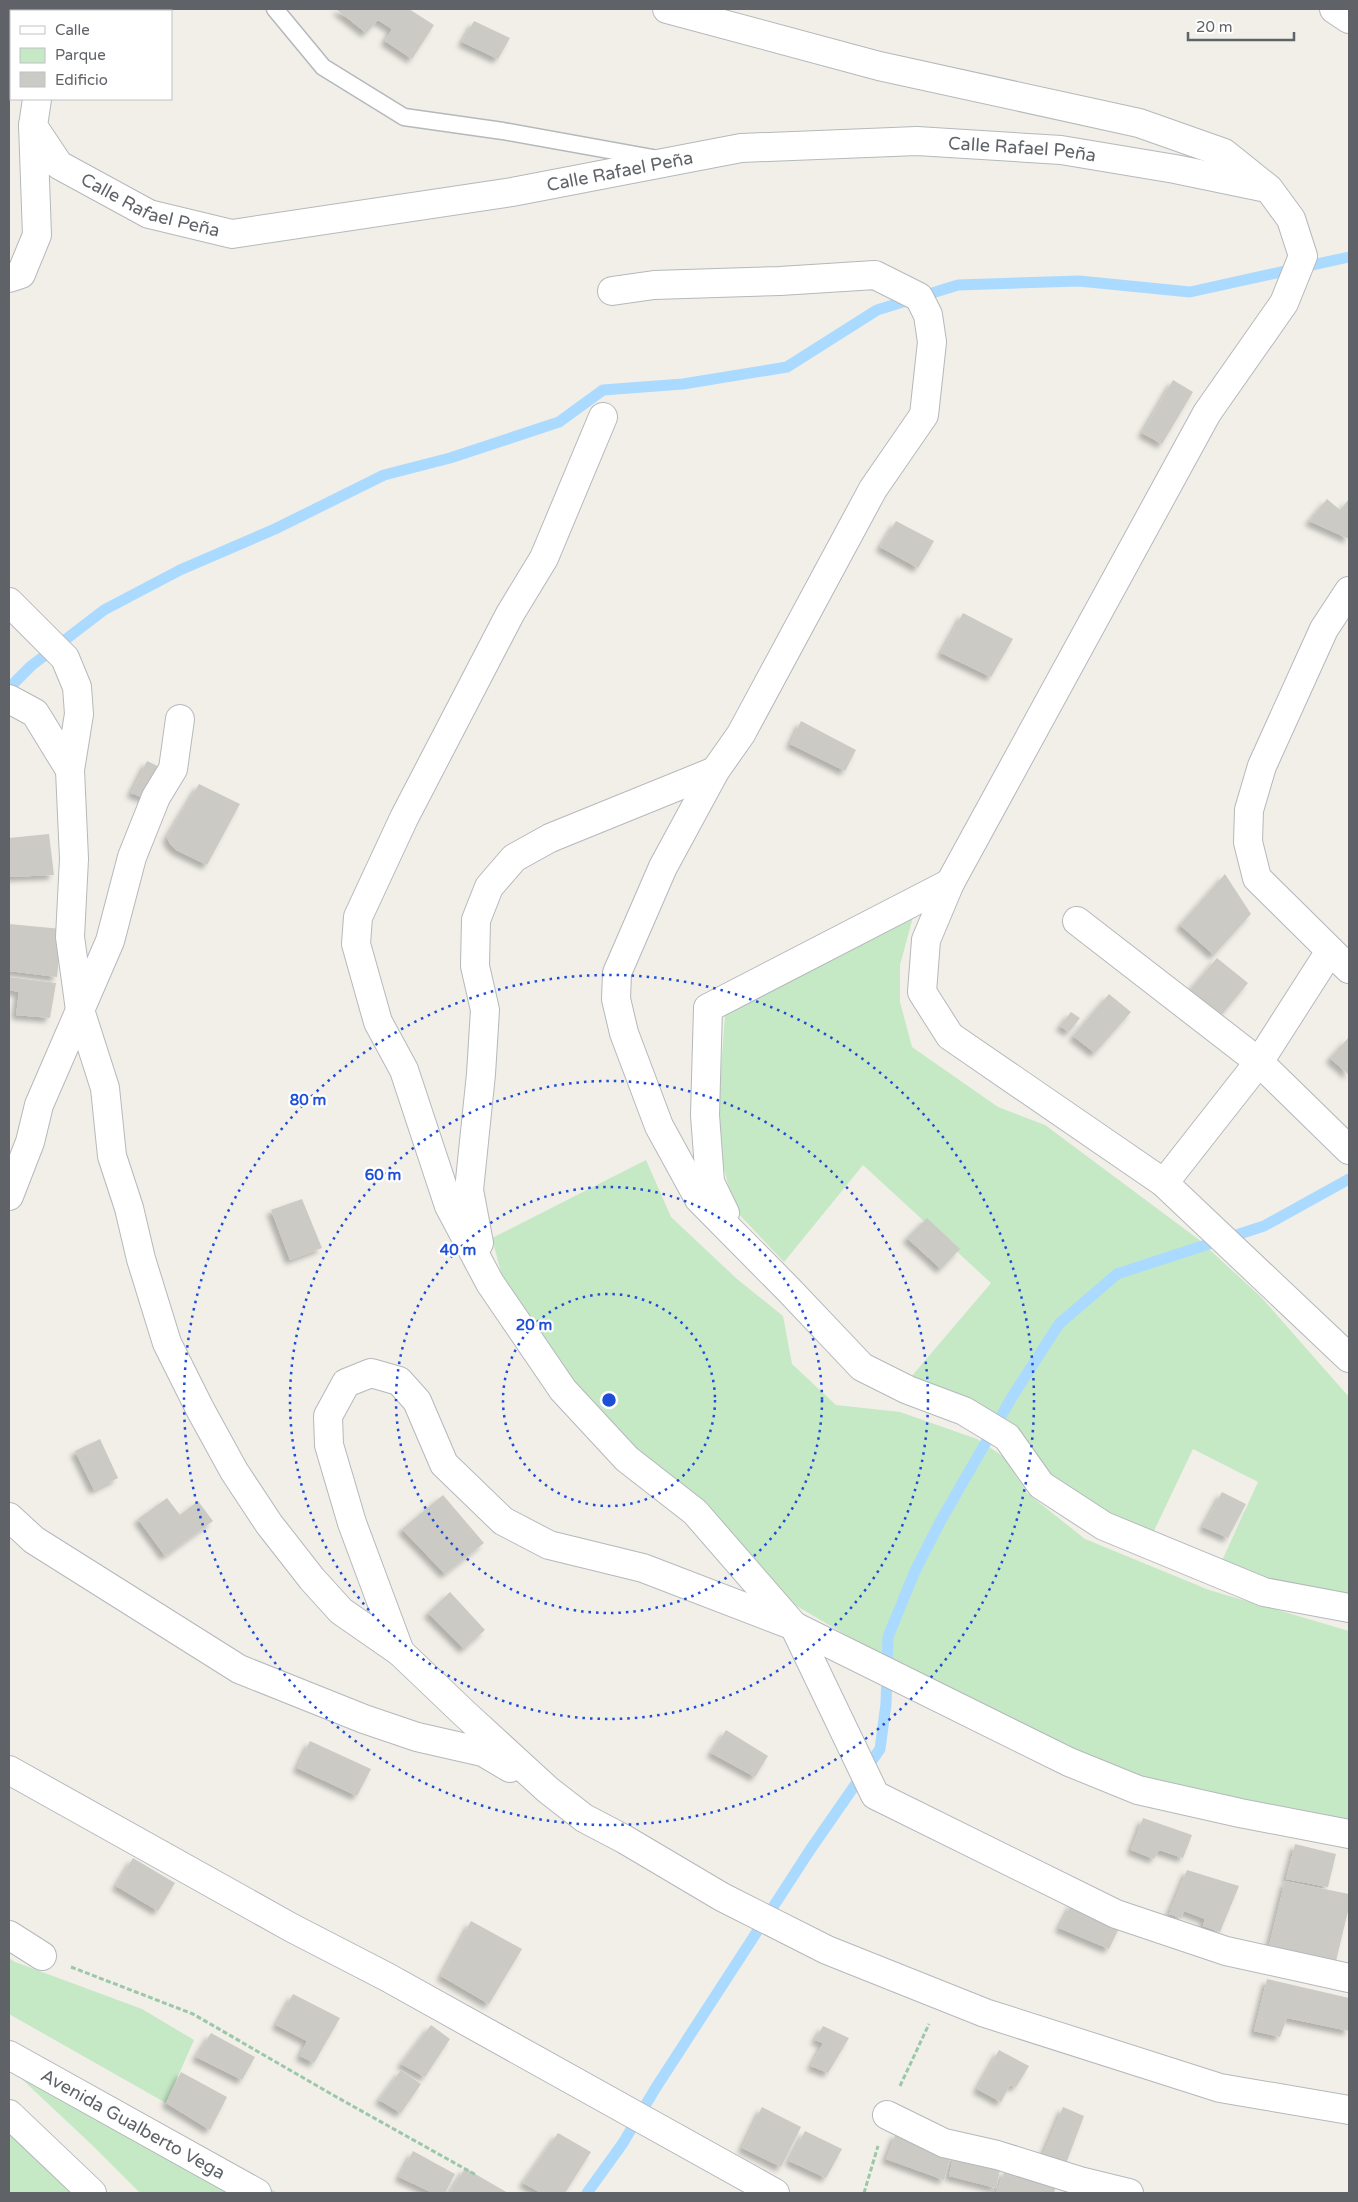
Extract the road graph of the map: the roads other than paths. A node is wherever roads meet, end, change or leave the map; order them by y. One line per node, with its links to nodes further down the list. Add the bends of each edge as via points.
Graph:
1 (275, 9): 8 (lane, via 323,66 404,117 503,131)
2 (667, 9): 9 (street, via 879,66 1139,123 1224,153)
3 (1334, 9): 4 (street)
4 (1349, 19)
5 (21, 100): 7 (street, Calle Rafael Peña)
6 (37, 100): 7 (street)
7 (34, 126): 8 (street, Calle Rafael Peña, via 59,165 148,214 232,234 512,192); 10 (street, via 37,235 21,274)
8 (671, 162): 9 (street, Calle Rafael Peña, via 741,148 917,141 1061,150)
9 (1269, 189): 19 (street, via 1291,219 1303,256 1284,303 1207,413)
10 (9, 278)
11 (612, 292): 18 (street, via 654,285 875,275 919,297 928,315 932,342 924,415 873,489 741,734)
12 (603, 417): 31 (street, via 544,558 510,614 404,818 358,916 356,944 378,1022 404,1070 449,1206)
13 (1349, 591): 21 (street, via 1324,629 1262,766 1249,810 1248,842 1258,878)
14 (9, 602): 17 (street, via 65,658 77,687 79,714)
15 (9, 699): 17 (street, via 35,713)
16 (180, 719): 23 (street, via 173,769 156,797 132,857 110,941)
17 (70, 770): 23 (street, via 74,859 70,936)
18 (715, 771): 30 (street, via 663,867 617,973 616,999 624,1033 659,1126 699,1199); 31 (street, via 550,838 514,858 489,887 476,920 475,966 485,1010 469,1190 474,1225)
19 (950, 883): 28 (street, via 926,940 922,992 950,1036); 30 (street, via 708,1008 705,1115 710,1182)
20 (1077, 921): 24 (street)
21 (1330, 950): 22 (street); 24 (street)
22 (1349, 970)
23 (80, 1010): 25 (street); 26 (street)
24 (1259, 1062): 27 (street); 28 (street)
25 (51, 1080): 26 (street, via 70,1069 84,1070 94,1075); 29 (street, via 39,1105 30,1142)
26 (105, 1088): 36 (street, via 112,1156 141,1259 167,1343 200,1409 234,1471 269,1524 312,1579 341,1611)
27 (1349, 1150)
28 (1164, 1183): 32 (street)
29 (9, 1196)
30 (736, 1237): 34 (street, via 862,1367 908,1390 964,1411 1007,1437 1041,1486 1104,1526 1264,1592)
31 (490, 1283): 35 (street, via 562,1390 627,1459 695,1512)
32 (1349, 1358)
33 (9, 1517): 38 (street, via 34,1540 239,1669 364,1719 417,1737 483,1752)
34 (1349, 1608)
35 (794, 1626): 36 (street, via 643,1568 548,1545 503,1521 444,1464 417,1401 399,1381 371,1373 346,1383 328,1416 329,1445 352,1523); 39 (street, via 1069,1762 1138,1790); 42 (street, via 875,1795 1116,1914 1226,1951)
36 (400, 1652): 38 (street)
37 (9, 1770): 49 (street)
38 (548, 1790): 44 (street, via 584,1818 722,1897 827,1950 985,2014 1220,2088)
39 (1349, 1834)
40 (9, 1935): 41 (street)
41 (42, 1956)
42 (1349, 1978)
43 (9, 2055): 48 (street, Avenida Gualberto Vega)
44 (1349, 2110)
45 (9, 2114): 47 (street)
46 (887, 2115): 50 (street, via 944,2143)
47 (92, 2193)
48 (257, 2193)
49 (774, 2193)
50 (1129, 2193)

